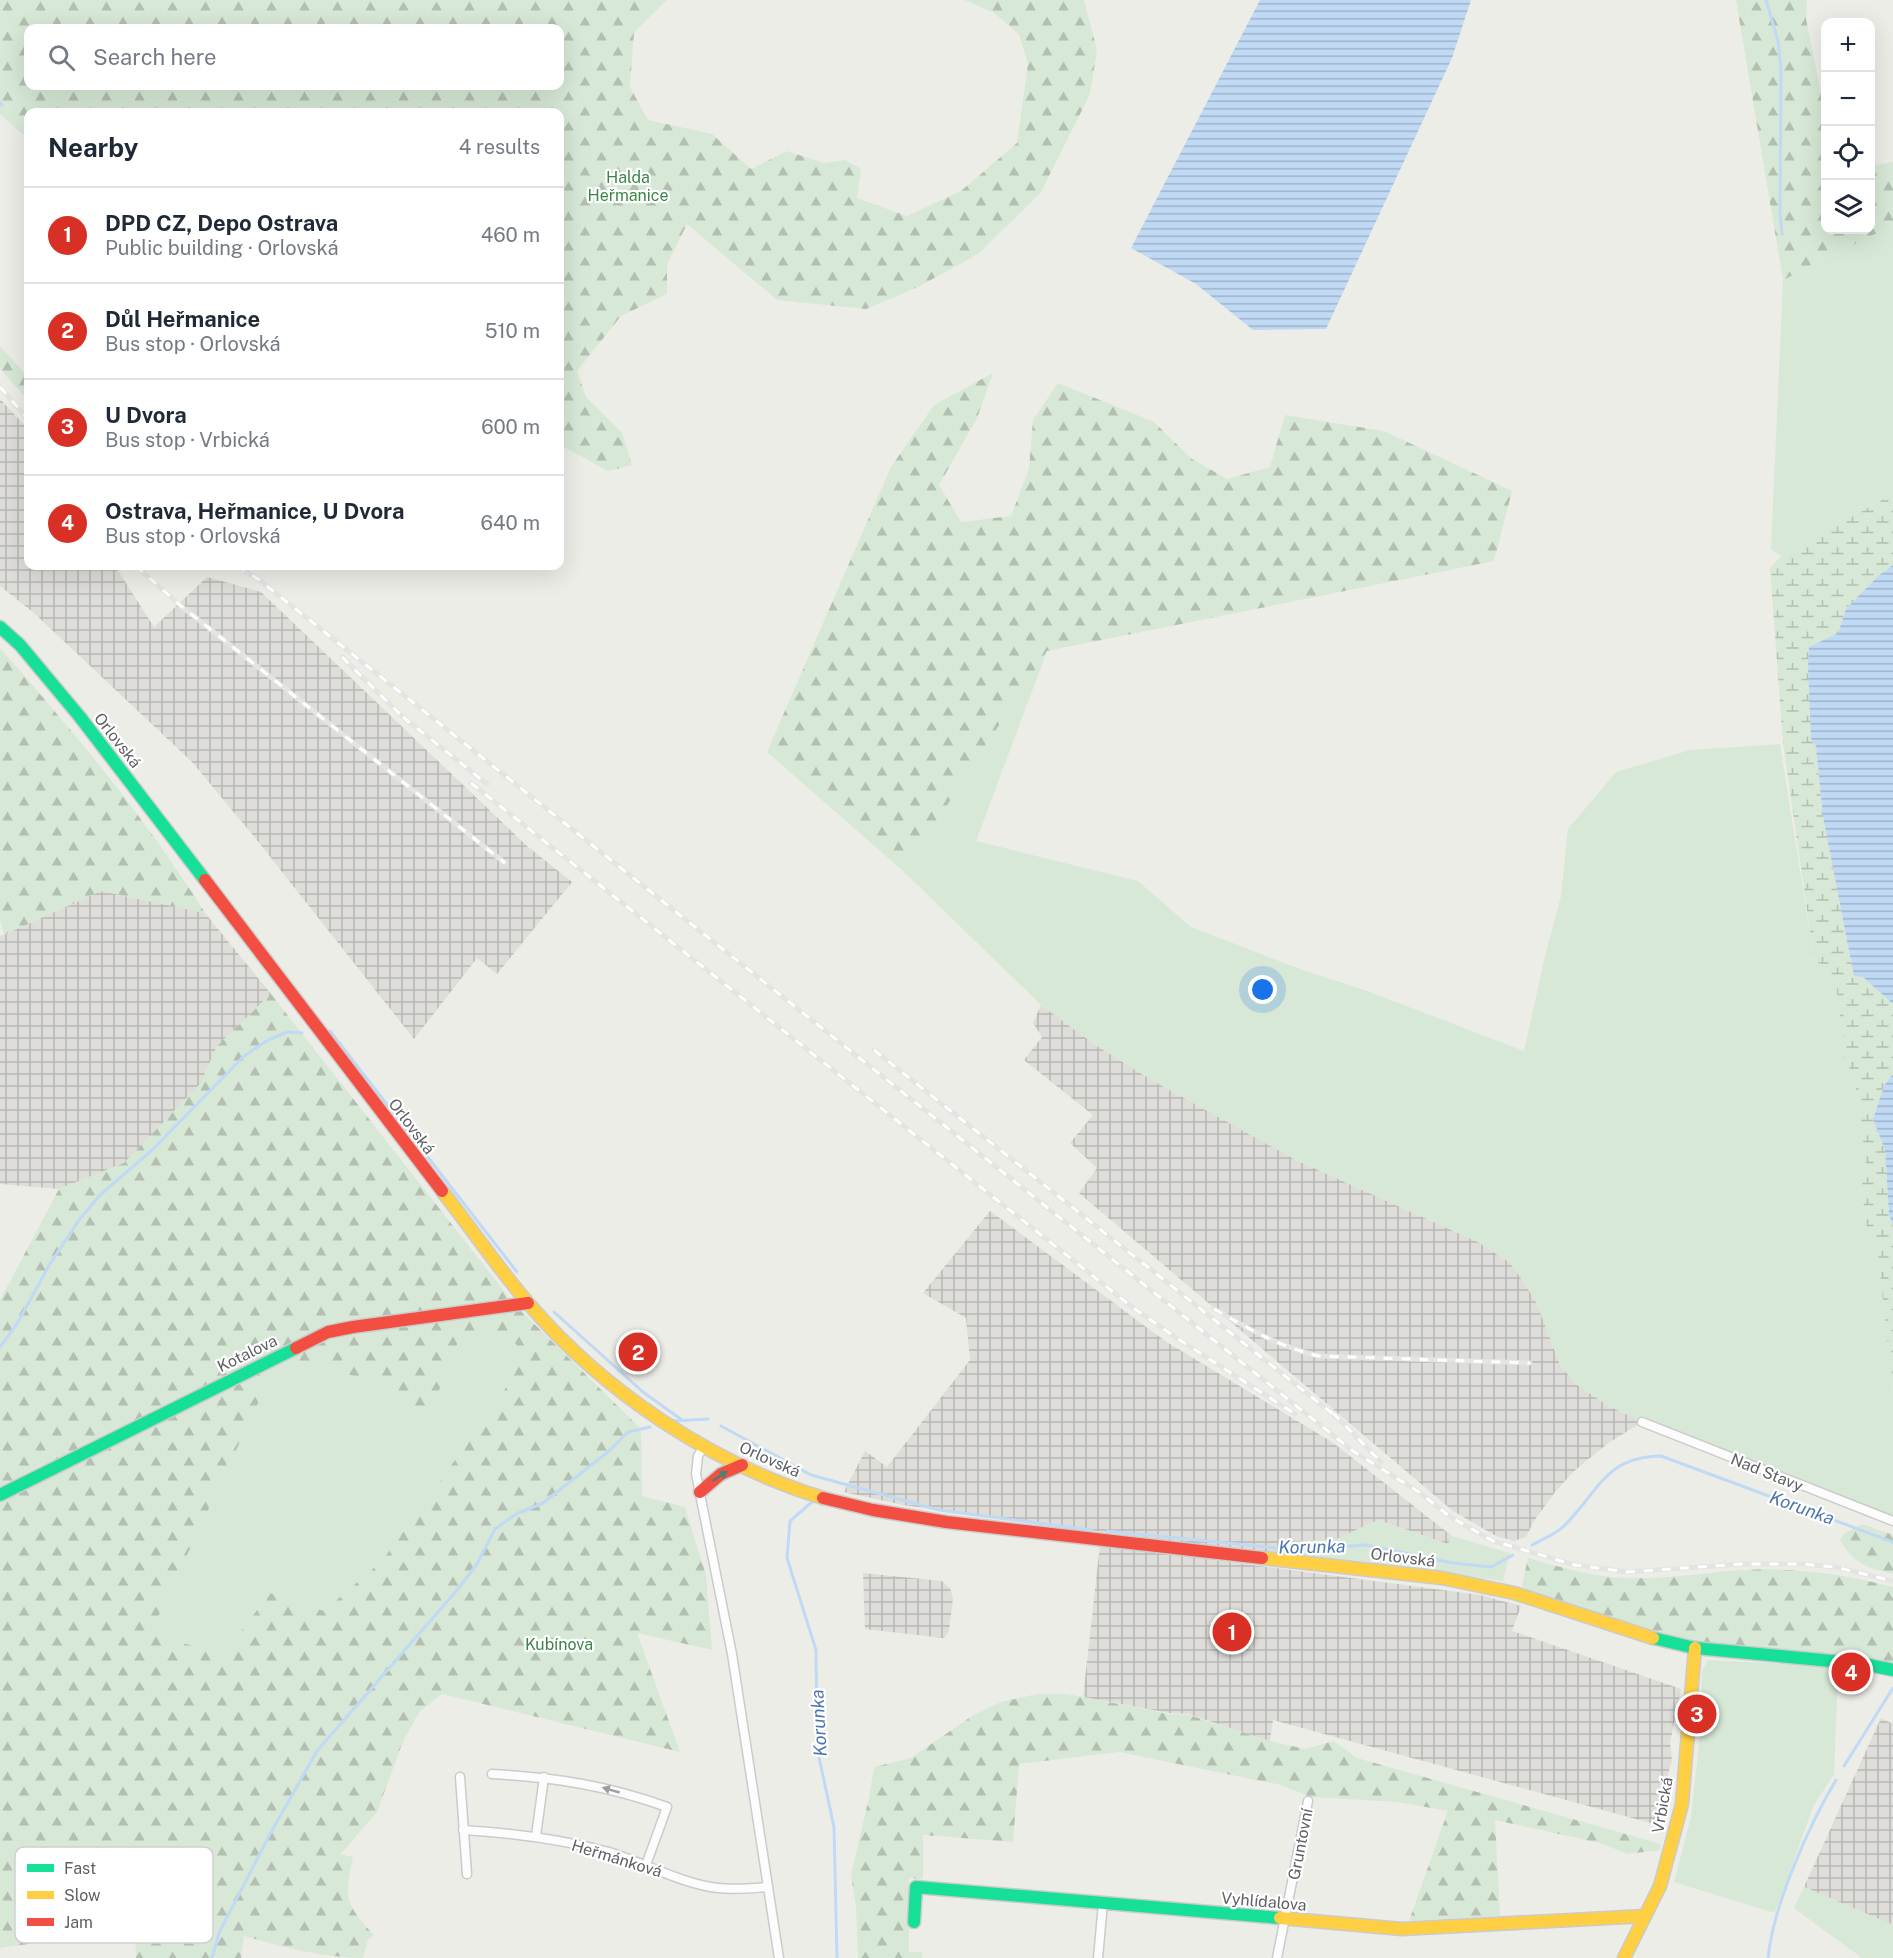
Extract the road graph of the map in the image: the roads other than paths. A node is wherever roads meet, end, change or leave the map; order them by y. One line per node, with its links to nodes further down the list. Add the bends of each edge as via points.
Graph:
1 (0, 627): 2 (main road, Orlovská, via 80,717)
2 (528, 1303): 4 (main road, Orlovská, via 615,1388); 7 (main road, Kotalova, via 455,1310 328,1332)
3 (1642, 1422): 8 (street, Nad Stavy)
4 (704, 1446): 5 (main road, Orlovská); 6 (street, via 696,1466)
5 (742, 1465): 6 (main road, one-way to 5, via 722,1474); 9 (main road, Orlovská, via 828,1500 889,1513 1442,1578 1514,1593)
6 (700, 1492): 19 (street, via 725,1613)
7 (0, 1495)
8 (1893, 1521)
9 (1695, 1648): 10 (main road, Orlovská); 21 (main road, Vrbická, via 1682,1804 1660,1886)
10 (1893, 1670)
11 (492, 1774): 12 (street)
12 (544, 1777): 16 (street); 17 (street, one-way to 12, via 667,1807 595,1785)
13 (460, 1778): 15 (street)
14 (1308, 1801): 22 (street, Gruntovní)
15 (463, 1830): 16 (street, Heřmánková); 18 (street)
16 (536, 1836): 17 (street, Heřmánková, via 609,1852)
17 (646, 1865): 19 (street, Heřmánková, via 700,1885)
18 (467, 1874)
19 (768, 1887): 24 (street)
20 (1103, 1903): 22 (main road, Vyhlídalova); 23 (main road, Vyhlídalova, via 916,1887); 25 (street)
21 (1645, 1916): 22 (main road, Vyhlídalova, via 1402,1929); 27 (main road, Vrbická)
22 (1285, 1919): 26 (street, Gruntovní)
23 (914, 1922)
24 (779, 1958)
25 (1098, 1958)
26 (1277, 1958)
27 (1624, 1958)

